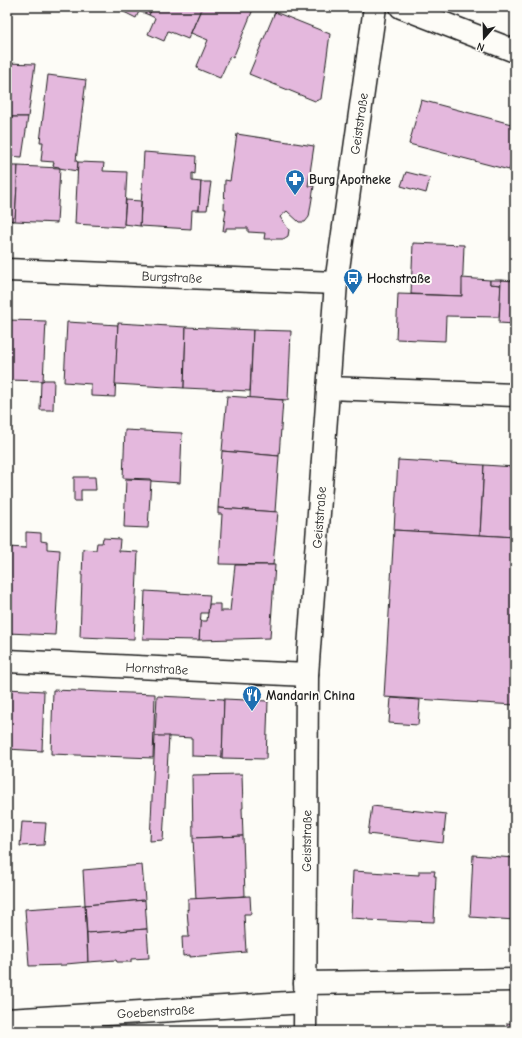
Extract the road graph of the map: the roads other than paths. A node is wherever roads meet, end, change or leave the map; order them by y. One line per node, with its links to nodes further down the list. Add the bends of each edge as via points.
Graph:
1 (375, 7): 5 (street, Geiststraße)
2 (401, 7): 3 (street)
3 (515, 51)
4 (7, 270): 5 (street, Burgstraße)
5 (336, 283): 6 (street, Geiststraße)
6 (328, 388): 7 (street); 9 (street, Geiststraße)
7 (515, 395)
8 (7, 661): 9 (street, Hornstraße)
9 (307, 675): 11 (street, Geiststraße)
10 (515, 980): 11 (street, Goebenstraße)
11 (305, 992): 12 (street, Goebenstraße); 13 (street, Geiststraße)
12 (7, 1020)
13 (306, 1031)

